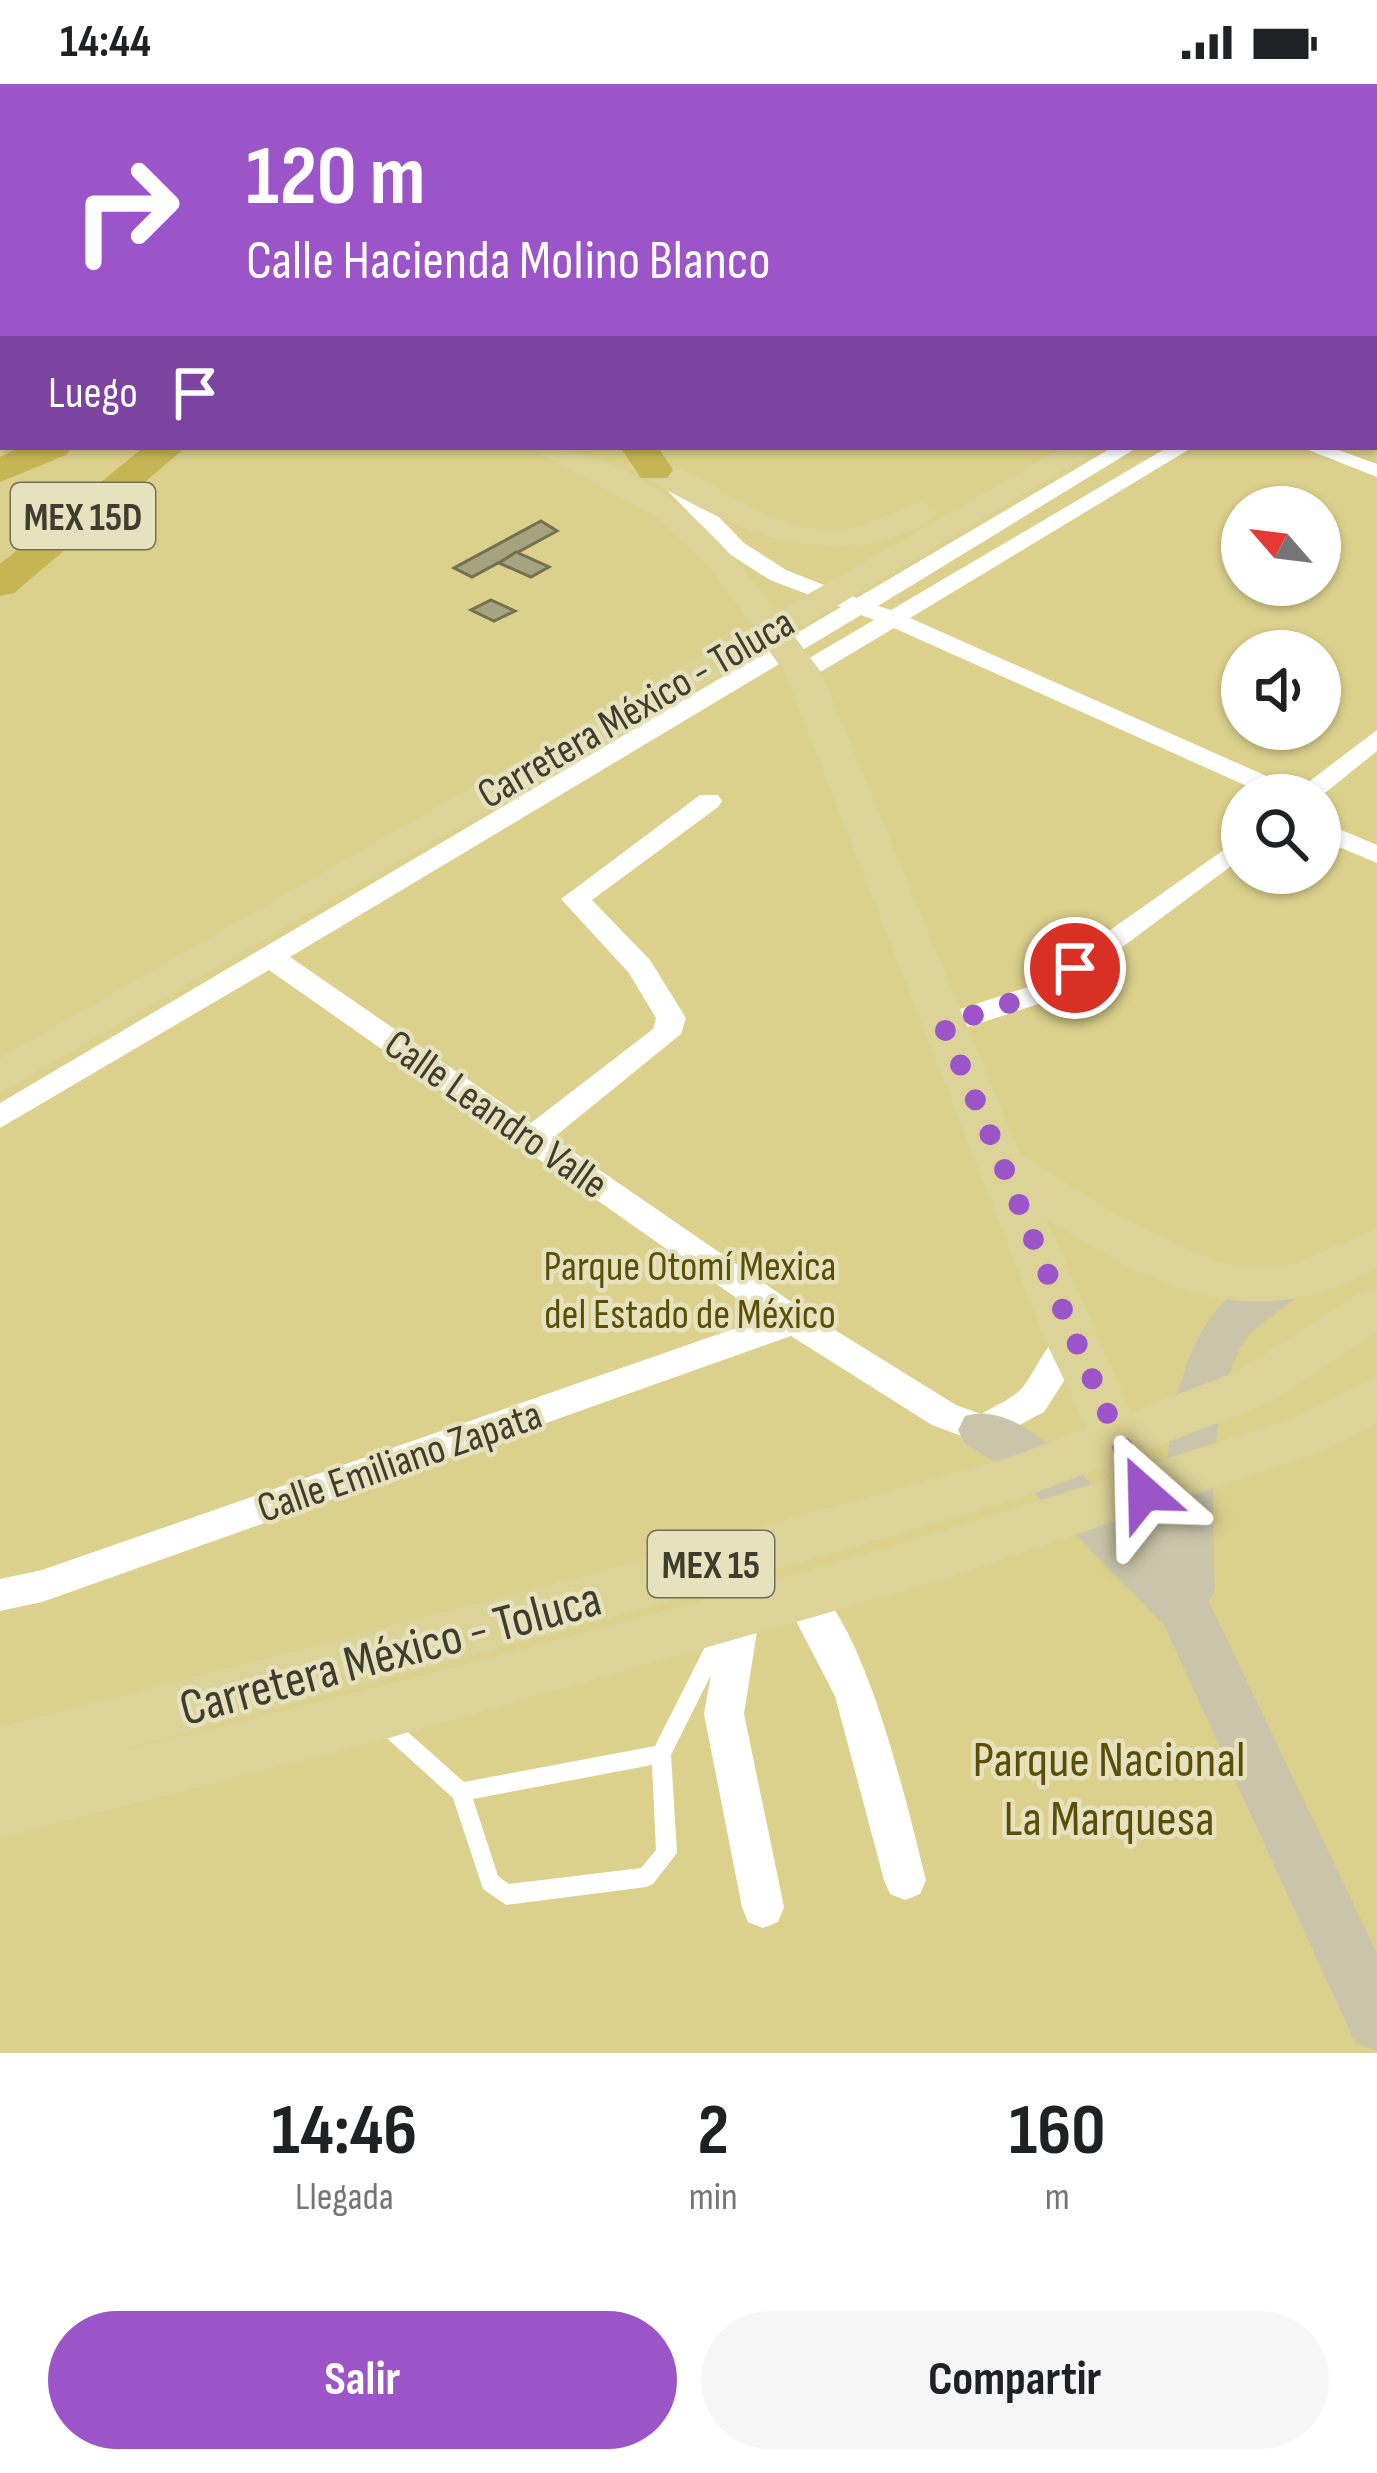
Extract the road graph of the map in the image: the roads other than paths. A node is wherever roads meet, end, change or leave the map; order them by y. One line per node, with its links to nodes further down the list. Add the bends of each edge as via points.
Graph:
1 (46, 450): 11 (highway)
2 (121, 450): 14 (highway, MEX 15D)
3 (162, 450): 15 (highway, MEX 15D)
4 (556, 450): 12 (main road)
5 (610, 450): 12 (main road)
6 (1029, 450): 12 (main road, via 896,527 845,542 785,535)
7 (1081, 450): 28 (main road, Carretera México - Toluca)
8 (1123, 450): 16 (street)
9 (1178, 450): 17 (street)
10 (1319, 450): 13 (street)
11 (0, 471)
12 (648, 471): 16 (street, via 778,575); 18 (main road, via 667,509 721,560)
13 (1377, 471)
14 (0, 546)
15 (0, 584)
16 (859, 606): 17 (street); 18 (street)
17 (897, 621): 18 (street); 20 (street)
18 (795, 662): 26 (street); 27 (main road)
19 (1377, 738): 21 (street)
20 (1241, 774)
21 (1332, 774)
22 (709, 801): 30 (street, via 575,899 640,967 671,1018 666,1034)
23 (1341, 839): 24 (street)
24 (1377, 855)
25 (1221, 860): 27 (street, via 1041,993)
26 (267, 955): 29 (street); 30 (street, Calle Leandro Valle)
27 (943, 1025): 31 (main road)
28 (0, 1078)
29 (0, 1117)
30 (534, 1137): 35 (street, Calle Leandro Valle)
31 (1005, 1165): 33 (main road, via 1142,1253 1219,1280); 36 (main road)
32 (1377, 1246): 33 (main road)
33 (1280, 1286): 39 (main road, via 1233,1319 1207,1365)
34 (1377, 1307): 46 (main road, Carretera México - Toluca / MEX 15, via 1254,1387 1018,1477)
35 (794, 1321): 38 (street, Calle Leandro Valle, via 944,1415); 42 (street, Calle Emiliano Zapata)
36 (1072, 1342): 38 (street, via 1032,1402); 39 (main road)
37 (1377, 1398): 39 (main road, via 1315,1432)
38 (983, 1430): 40 (main road, via 1033,1459)
39 (1169, 1484): 40 (main road); 44 (main road)
40 (1088, 1510): 41 (main road); 44 (main road)
41 (801, 1594): 43 (main road); 50 (street, via 856,1688)
42 (2, 1595)
43 (736, 1613): 45 (main road); 47 (lane); 51 (street, via 724,1714)
44 (1190, 1620): 52 (main road)
45 (375, 1715): 48 (lane); 49 (main road)
46 (9, 1753)
47 (661, 1754): 48 (lane); 48 (lane, via 667,1852 646,1877 498,1892)
48 (461, 1792)
49 (0, 1809)
50 (905, 1880)
51 (763, 1906)
52 (1377, 2020)

